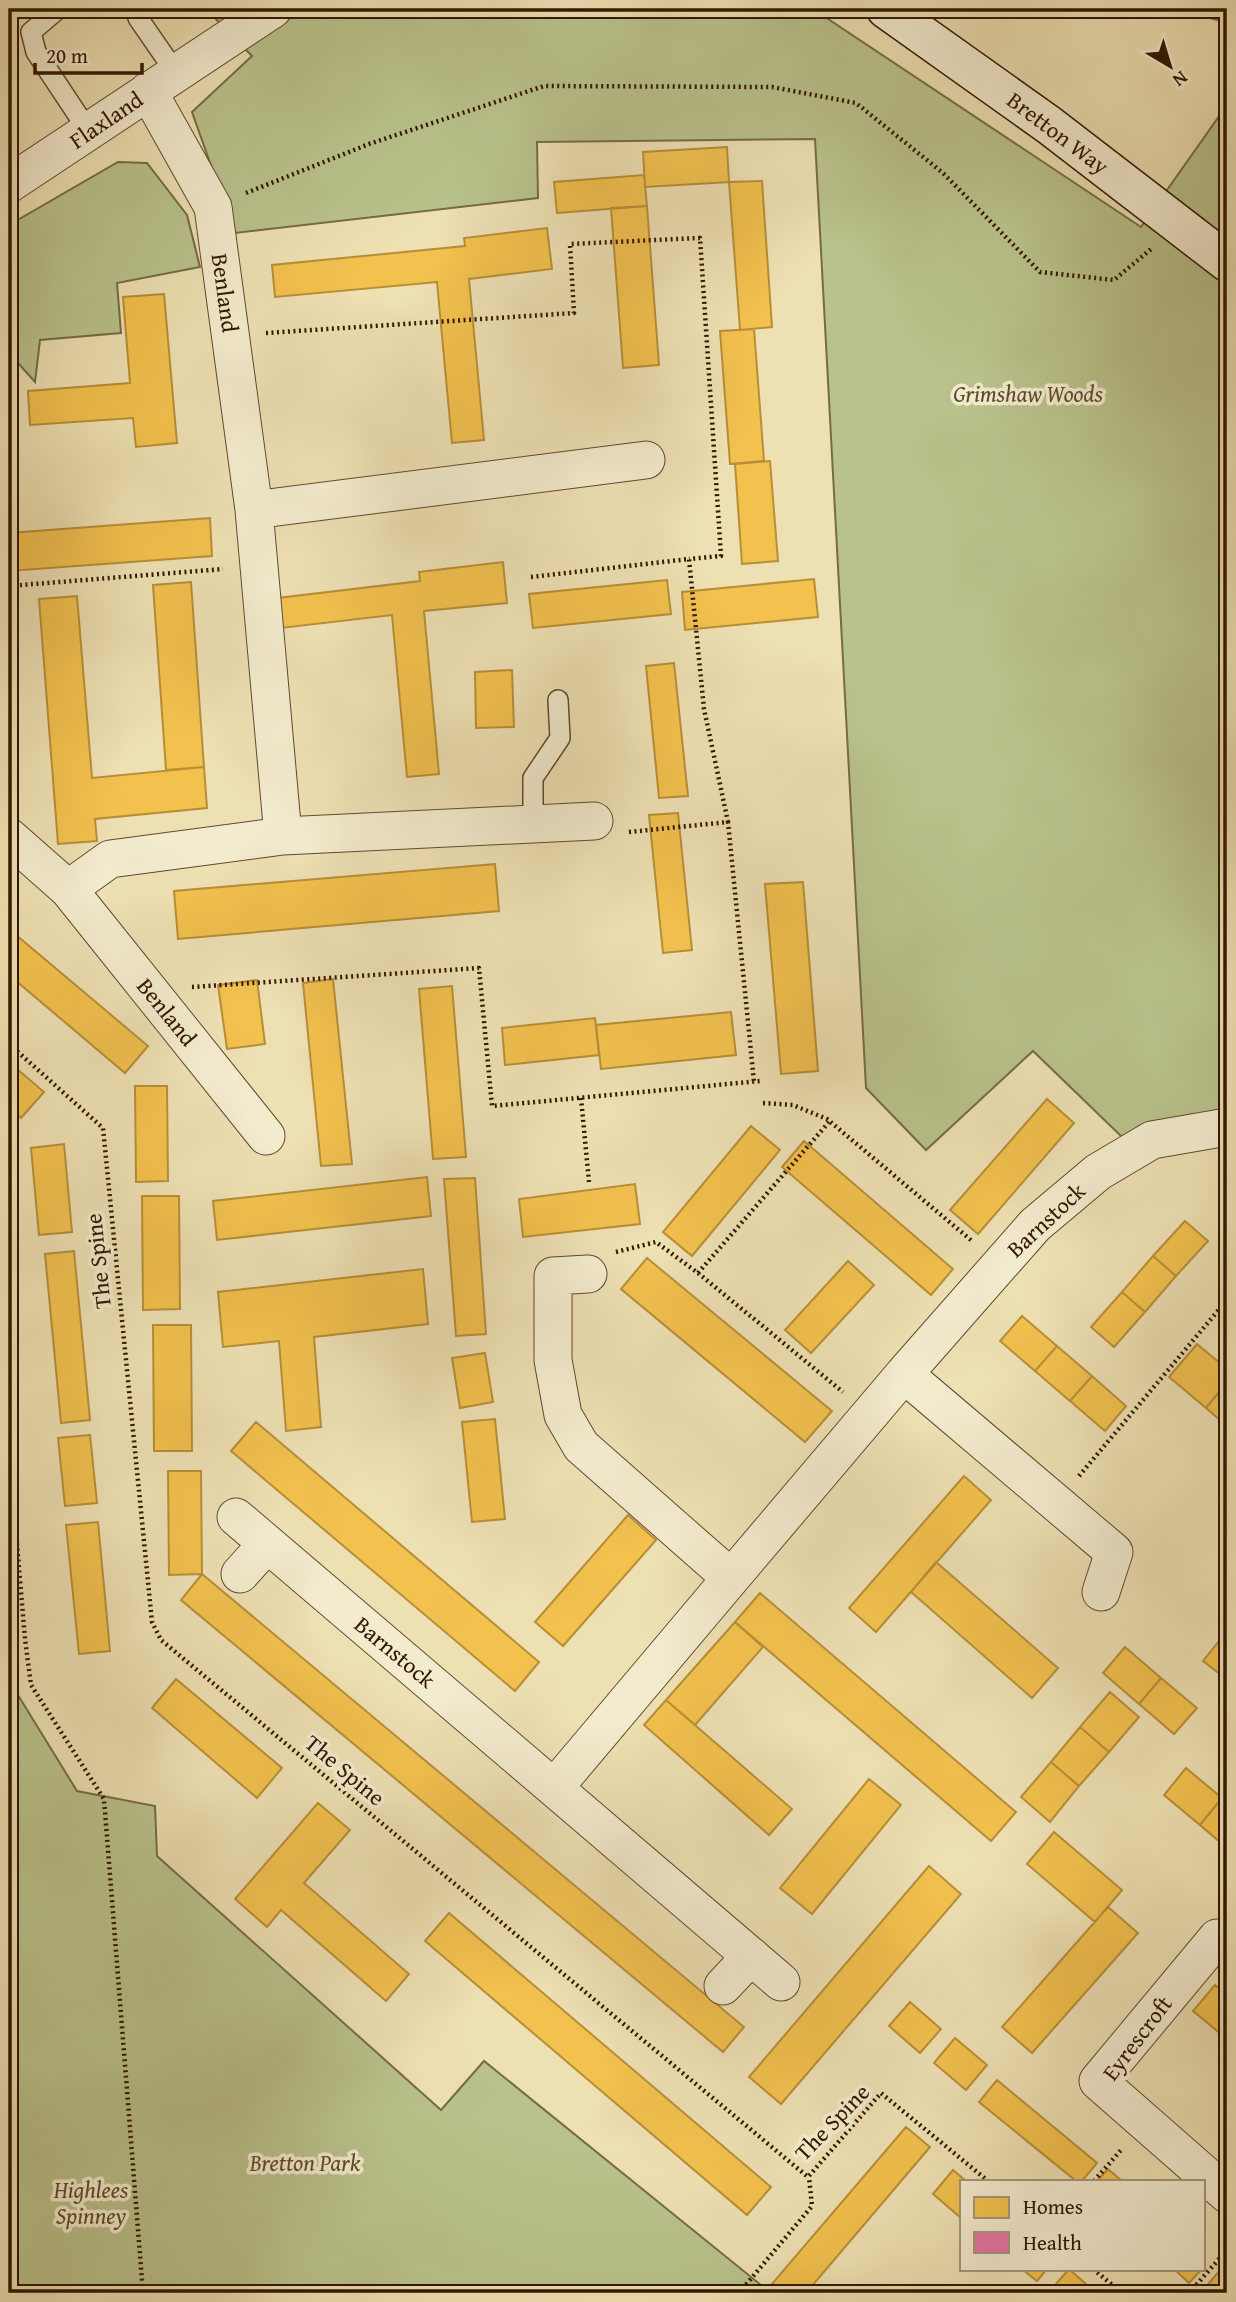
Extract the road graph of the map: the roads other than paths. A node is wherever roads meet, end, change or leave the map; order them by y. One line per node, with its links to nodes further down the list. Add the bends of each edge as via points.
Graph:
1 (58, 9): 6 (lane, via 31,32 36,52)
2 (272, 9): 5 (street, Flaxland)
3 (886, 9): 8 (street, Bretton Way, via 1049,125)
4 (138, 18): 5 (lane)
5 (162, 82): 6 (street, Flaxland); 10 (street, Benland, via 213,206)
6 (89, 131): 7 (street, Flaxland)
7 (9, 184)
8 (1227, 261)
9 (646, 460): 10 (street)
10 (254, 510): 15 (street, Benland)
11 (558, 700): 13 (lane, via 560,738 533,778)
12 (589, 821): 13 (street)
13 (533, 822): 15 (street)
14 (9, 836): 16 (street, Benland)
15 (283, 836): 16 (street, via 110,859)
16 (68, 889): 18 (street, Benland)
17 (1227, 1127): 20 (street, Barnstock, via 1152,1140 1098,1172 1035,1225)
18 (266, 1136)
19 (588, 1274): 24 (street, via 553,1276 553,1360 563,1415 582,1446)
20 (904, 1374): 24 (street, Barnstock); 25 (street, via 1114,1552)
21 (236, 1517): 22 (street, Barnstock)
22 (267, 1544): 23 (street); 26 (street, Barnstock)
23 (240, 1573)
24 (731, 1578): 26 (street, Barnstock)
25 (1101, 1592)
26 (554, 1787): 28 (street, Barnstock)
27 (1227, 1947): 31 (street, Eyrescroft, via 1217,1938 1098,2081)
28 (751, 1956): 29 (street, Barnstock); 30 (street)
29 (781, 1982)
30 (723, 1986)
31 (1227, 2194)

